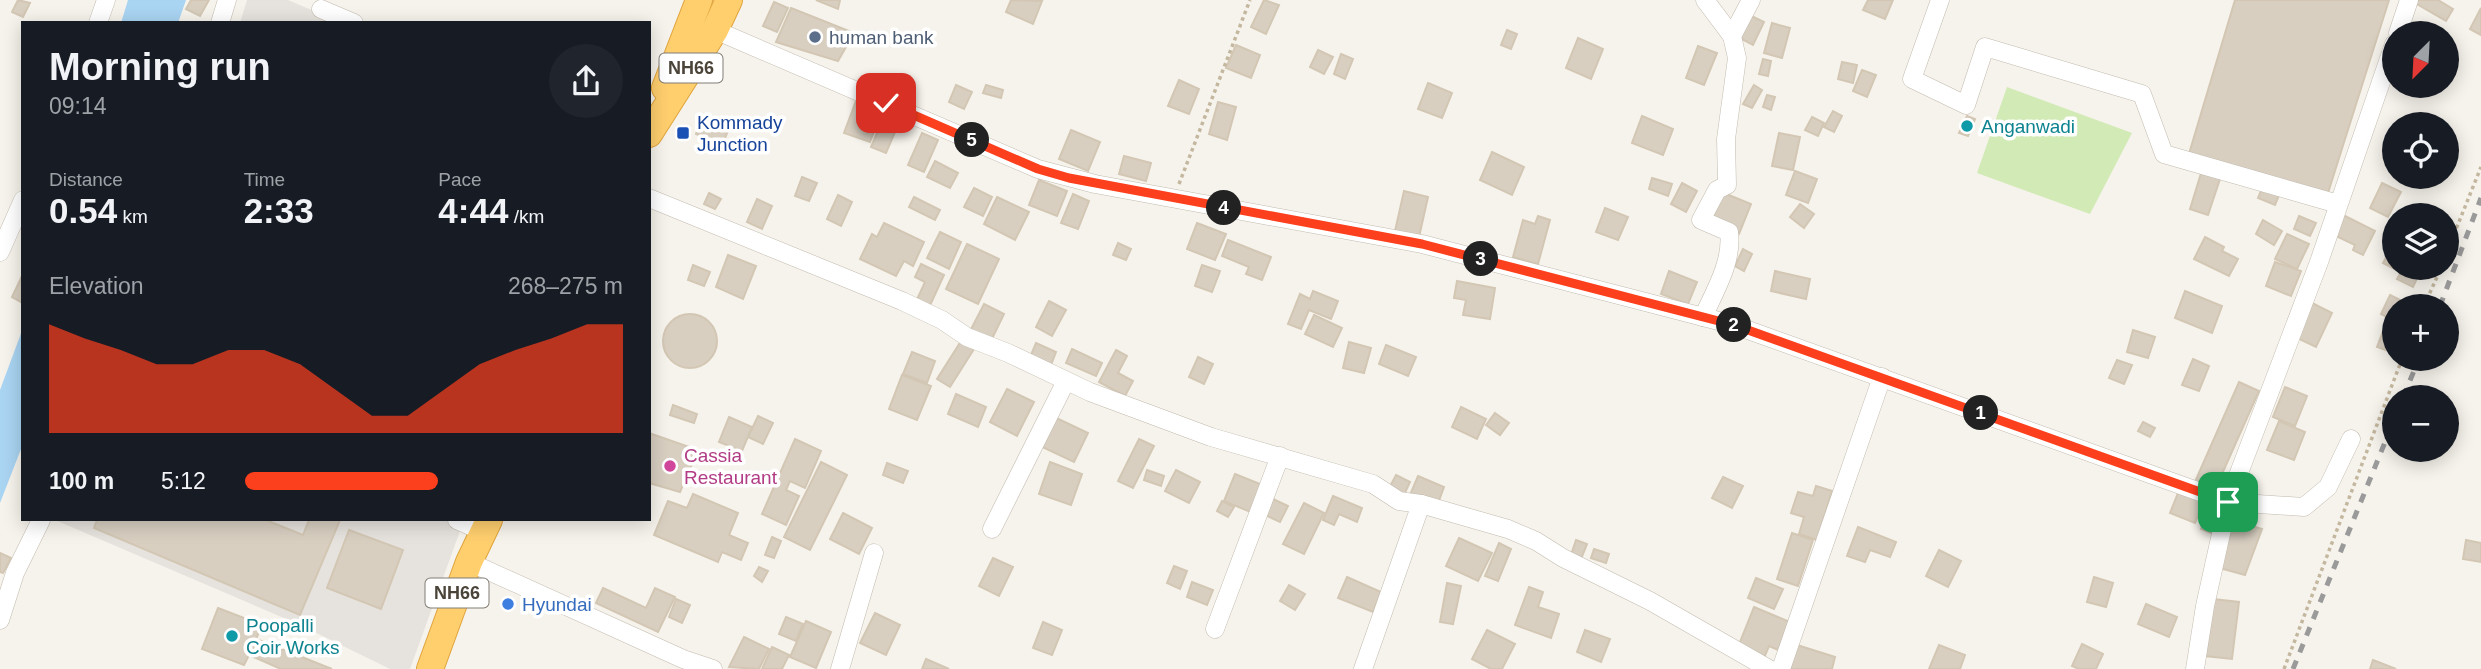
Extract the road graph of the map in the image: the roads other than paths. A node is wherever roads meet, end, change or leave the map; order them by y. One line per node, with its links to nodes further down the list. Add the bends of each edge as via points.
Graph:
1 (106, 0): 10 (street)
2 (227, 0): 11 (street)
3 (699, 0): 17 (highway, NH66)
4 (729, 0): 14 (highway, NH66)
5 (1705, 0): 15 (street)
6 (1751, 0): 15 (street)
7 (1940, 0): 20 (street, via 1912,79 1966,105 1985,47 2142,94 2164,154)
8 (2409, 0): 13 (street)
9 (321, 9): 12 (street)
10 (99, 21)
11 (221, 21)
12 (349, 21)
13 (2402, 21)
14 (715, 30): 18 (highway, NH66); 23 (street, via 1038,169 1095,184 1422,244)
15 (1732, 36): 23 (street, via 1737,58 1726,139 1727,185 1717,190 1701,220 1729,232 1730,242)
16 (2382, 78): 20 (street)
17 (651, 126)
18 (651, 128)
19 (651, 199): 25 (street, via 902,301 967,337)
20 (2338, 204): 28 (street)
21 (21, 205): 22 (street)
22 (0, 252)
23 (1703, 317): 24 (street)
24 (1882, 377): 28 (street); 44 (street)
25 (1066, 381): 27 (street, via 1212,436); 33 (street)
26 (2351, 439): 28 (street, via 2328,487 2304,507)
27 (1280, 456): 29 (street, via 1373,484 1399,501); 37 (street)
28 (2228, 502): 45 (street)
29 (1421, 503): 42 (street); 43 (street, via 1536,541)
30 (41, 521): 36 (street, via 15,573)
31 (462, 521): 32 (street)
32 (486, 526): 35 (highway, NH66)
33 (992, 529)
34 (874, 553): 41 (street)
35 (469, 562): 38 (street); 39 (highway, NH66)
36 (0, 620)
37 (1215, 629)
38 (680, 664): 40 (street)
39 (430, 669)
40 (713, 669)
41 (840, 669)
42 (1363, 669)
43 (1769, 669)
44 (1782, 669)
45 (2195, 669)

